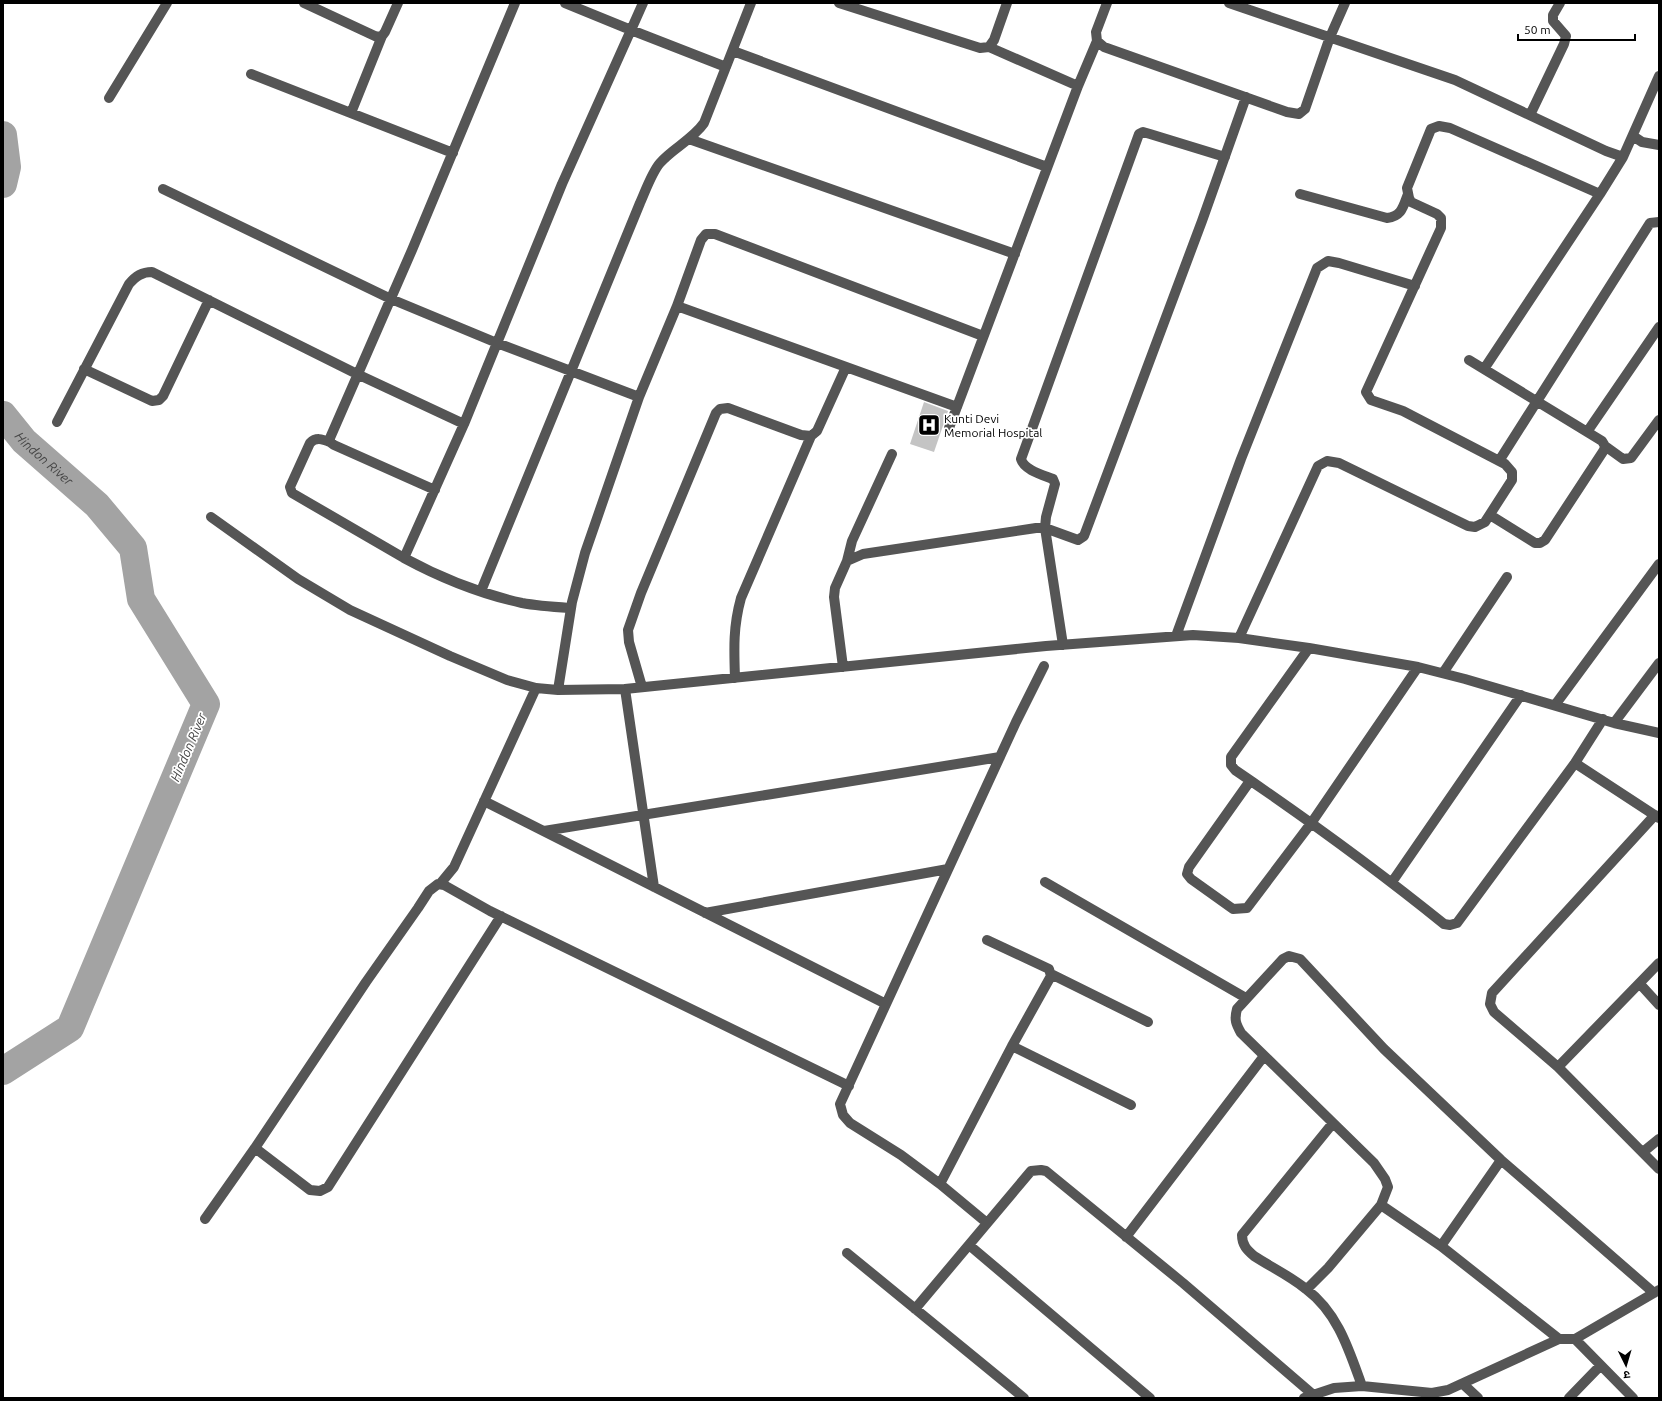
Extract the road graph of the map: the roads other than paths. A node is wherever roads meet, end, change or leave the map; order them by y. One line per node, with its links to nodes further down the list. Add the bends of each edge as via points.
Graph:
1 (167, 3): 24 (street)
2 (304, 3): 15 (street, via 377,37)
3 (398, 3): 15 (street)
4 (515, 3): 31 (street)
5 (565, 3): 14 (street)
6 (643, 3): 14 (street)
7 (751, 3): 19 (street)
8 (839, 3): 18 (street, via 980,48)
9 (1007, 3): 18 (street)
10 (1106, 3): 17 (street, via 1096,32)
11 (1229, 3): 16 (street)
12 (1344, 3): 16 (street)
13 (1560, 3): 27 (street, via 1553,15 1553,21 1566,36 1564,44)
14 (631, 30): 20 (street); 47 (street, via 562,184)
15 (382, 36): 26 (street)
16 (1330, 37): 25 (street, via 1305,109 1299,114); 27 (street, via 1456,80)
17 (1097, 41): 23 (street); 25 (street, via 1104,47)
18 (989, 48): 23 (street)
19 (733, 51): 20 (street); 34 (street)
20 (726, 67): 29 (street, via 704,124)
21 (251, 74): 26 (street)
22 (1659, 76): 28 (street)
23 (1078, 86): 34 (street)
24 (109, 98)
25 (1246, 98): 32 (street)
26 (351, 113): 31 (street)
27 (1530, 115): 33 (street)
28 (1633, 136): 30 (street, via 1642,142); 33 (street)
29 (689, 139): 40 (street); 52 (street, via 669,153 658,165)
30 (1659, 145)
31 (453, 153): 42 (street)
32 (1225, 157): 70 (street, via 1084,536 1078,540 1072,539); 70 (street, via 1143,132 1139,134 1021,459 1026,466 1053,479 1055,484)
33 (1623, 157): 38 (street)
34 (1047, 167): 40 (street)
35 (163, 189): 42 (street)
36 (1300, 194): 37 (street, via 1386,218 1395,217 1400,213)
37 (1408, 194): 38 (street, via 1408,188 1431,129 1439,126 1450,128); 41 (street, via 1411,202 1442,218 1441,228)
38 (1600, 194): 51 (street)
39 (1659, 222): 55 (street, via 1650,223)
40 (1014, 254): 46 (street)
41 (1415, 286): 66 (street, via 1366,392 1371,400 1403,411); 77 (street, via 1328,261 1317,268 1241,459)
42 (391, 299): 47 (street); 53 (street)
43 (209, 300): 50 (street, via 152,272 138,275 129,284); 50 (street, via 159,400 152,401); 53 (street)
44 (677, 306): 46 (street, via 701,240 706,234 715,234); 49 (street); 54 (street)
45 (1659, 327): 61 (street)
46 (983, 336): 56 (street)
47 (497, 342): 52 (street); 59 (street)
48 (1469, 360): 51 (street)
49 (846, 367): 56 (street); 62 (street, via 817,431)
50 (84, 369): 58 (street)
51 (1484, 369): 55 (street)
52 (571, 372): 54 (street); 75 (street)
53 (357, 374): 59 (street); 63 (street)
54 (639, 397): 76 (street, via 585,553)
55 (1536, 401): 61 (street); 66 (street)
56 (957, 407): 60 (street)
57 (1659, 420): 64 (street, via 1631,458 1623,459)
58 (57, 422)
59 (464, 424): 67 (street)
60 (949, 428)
61 (1588, 432): 64 (street)
62 (811, 436): 86 (street, via 741,598 734,631); 87 (street, via 801,435 728,408 716,412 628,630)
63 (330, 442): 67 (street); 71 (street, via 318,438 310,443 290,487 292,493)
64 (1605, 446): 68 (street, via 1540,543 1534,543)
65 (892, 454): 72 (street, via 852,541)
66 (1499, 461): 68 (street, via 1512,472 1512,480)
67 (434, 490): 71 (street)
68 (1490, 514): 78 (street, via 1485,522 1468,526 1339,463 1327,461 1318,466)
69 (211, 517): 88 (street, via 298,579 350,610 507,680)
70 (1045, 528): 72 (street, via 863,554); 79 (street)
71 (404, 558): 75 (street, via 429,572)
72 (847, 561): 83 (street, via 835,588 834,597)
73 (1659, 564): 92 (street)
74 (1507, 577): 85 (street)
75 (481, 591): 76 (street, via 523,603)
76 (571, 608): 90 (street)
77 (1176, 636): 78 (street); 79 (street)
78 (1239, 638): 80 (street)
79 (1064, 645): 83 (street)
80 (1309, 648): 84 (street); 98 (street, via 1231,757 1231,765 1235,770)
81 (1659, 663): 94 (street)
82 (1044, 666): 96 (street)
83 (843, 667): 86 (street)
84 (1418, 667): 85 (street); 102 (street)
85 (1443, 673): 91 (street)
86 (735, 678): 87 (street)
87 (642, 687): 89 (street)
88 (536, 688): 90 (street); 99 (street)
89 (625, 689): 90 (street); 100 (street)
90 (558, 690)
91 (1521, 695): 92 (street); 106 (street)
92 (1555, 705): 93 (street)
93 (1603, 719): 94 (street); 97 (street)
94 (1614, 723): 95 (street)
95 (1659, 733)
96 (1000, 756): 100 (street); 104 (street)
97 (1575, 763): 101 (street); 106 (street, via 1457,923 1450,926 1444,924)
98 (1250, 780): 102 (street); 102 (street, via 1187,874 1233,909 1247,908)
99 (484, 801): 103 (street); 107 (street, via 454,867)
100 (642, 815): 103 (street); 108 (street)
101 (1657, 816): 121 (street, via 1492,993 1490,1004 1494,1012)
102 (1312, 822): 106 (street)
103 (544, 831): 108 (street)
104 (948, 869): 109 (street); 116 (street)
105 (1046, 882): 115 (street)
106 (1392, 882)
107 (440, 884): 110 (street); 126 (street, via 428,891)
108 (654, 887): 109 (street)
109 (705, 913): 116 (street)
110 (501, 916): 122 (street); 126 (street, via 328,1187 320,1191 310,1190)
111 (986, 940): 113 (street, via 1048,969)
112 (1659, 963): 114 (street)
113 (1051, 974): 118 (street); 119 (street)
114 (1640, 984): 117 (street); 121 (street)
115 (1246, 998): 120 (street, via 1237,1009 1234,1019 1241,1033); 128 (street, via 1283,958 1289,956 1300,959 1384,1049)
116 (886, 1004): 122 (street)
117 (1659, 1005)
118 (1148, 1022)
119 (1012, 1046): 123 (street); 130 (street)
120 (1264, 1056): 124 (street); 134 (street)
121 (1558, 1067): 127 (street)
122 (849, 1086): 130 (street, via 840,1104 843,1115 850,1123 901,1155)
123 (1132, 1105)
124 (1333, 1123): 131 (street, via 1374,1163 1385,1179 1388,1187); 138 (street, via 1242,1235 1242,1242 1254,1256)
125 (1659, 1139): 127 (street)
126 (255, 1148): 132 (street)
127 (1643, 1152): 129 (street)
128 (1501, 1160): 136 (street); 139 (street)
129 (1659, 1170)
130 (940, 1184): 133 (street)
131 (1381, 1205): 136 (street); 138 (street)
132 (205, 1219)
133 (987, 1223): 134 (street, via 1031,1171 1041,1170 1046,1171); 135 (street)
134 (1126, 1237): 146 (street)
135 (969, 1245): 140 (street); 148 (street)
136 (1441, 1246): 141 (street)
137 (847, 1253): 140 (street)
138 (1307, 1289): 145 (street, via 1335,1321 1346,1342)
139 (1656, 1292): 142 (street)
140 (915, 1309): 147 (street)
141 (1559, 1339): 142 (street); 144 (street)
142 (1575, 1339): 143 (street)
143 (1600, 1366): 150 (street); 151 (street)
144 (1463, 1384): 145 (street, via 1432,1393); 149 (street)
145 (1362, 1386): 146 (street, via 1334,1388)
146 (1311, 1397)
147 (1024, 1398)
148 (1150, 1398)
149 (1478, 1398)
150 (1569, 1398)
151 (1633, 1398)

